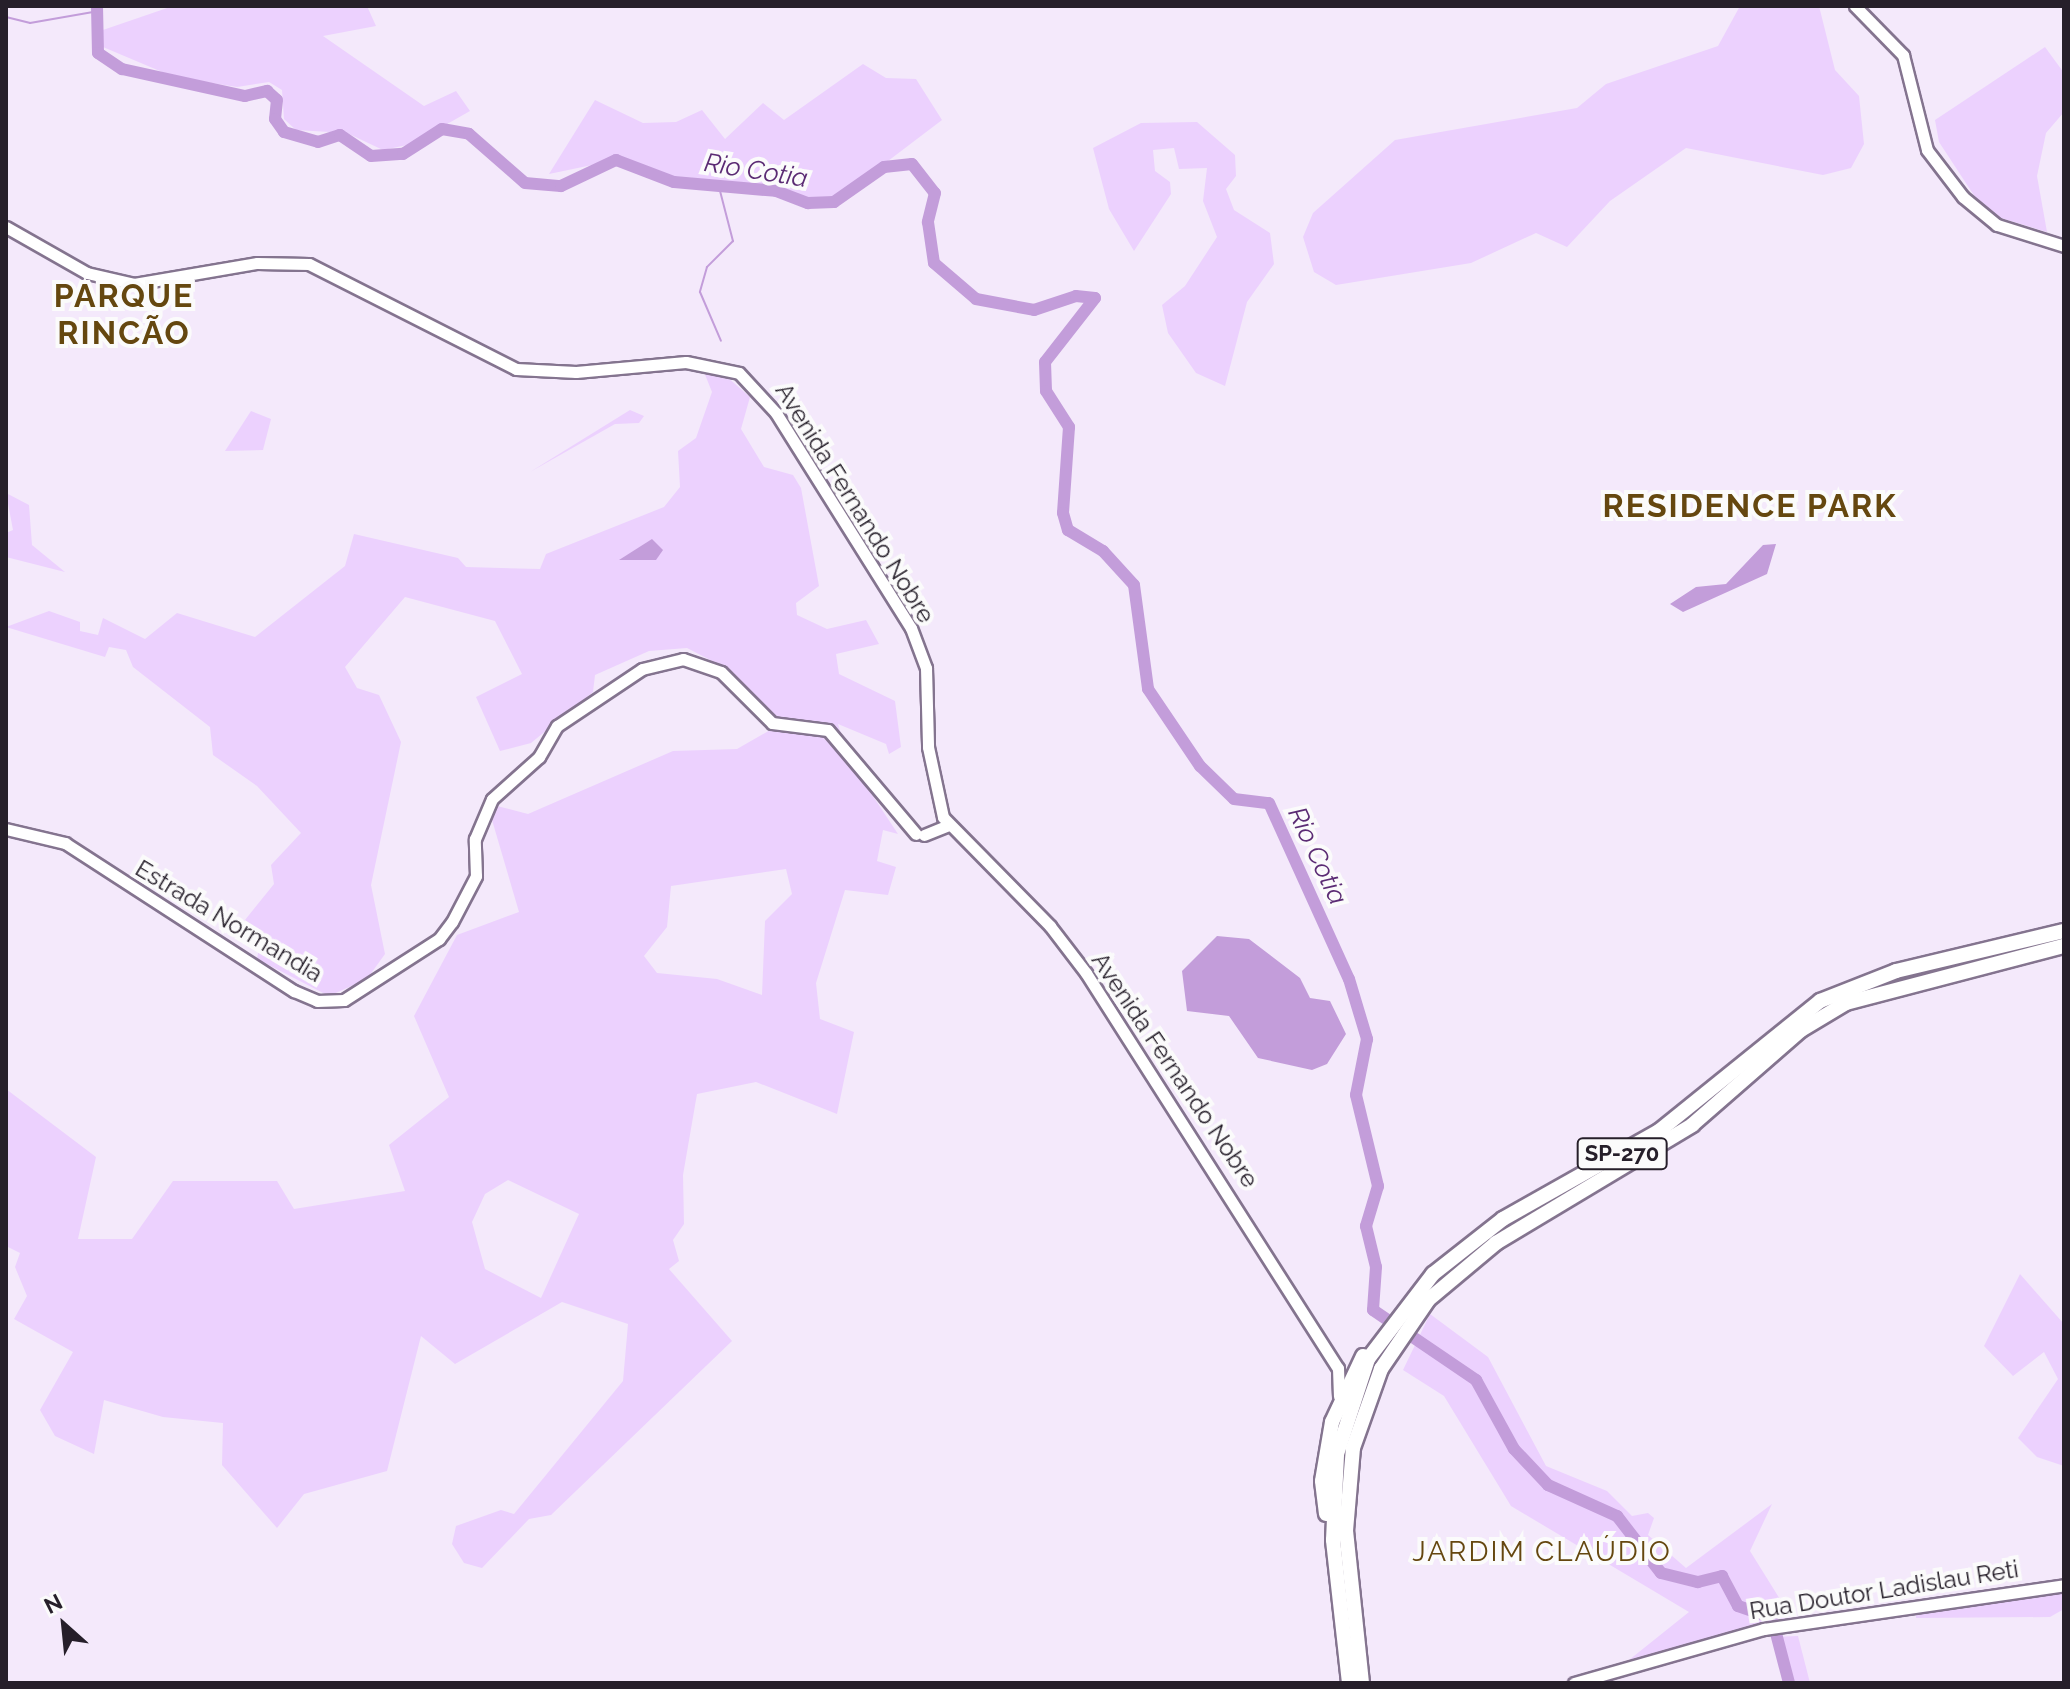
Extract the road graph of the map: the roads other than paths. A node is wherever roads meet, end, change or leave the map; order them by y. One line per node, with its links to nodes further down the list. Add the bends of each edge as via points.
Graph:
1 (1855, 6): 3 (street, via 1903,55 1927,150 1963,197 1997,225)
2 (6, 227): 4 (street, Avenida Fernando Nobre, via 87,273 134,284 257,263 309,264 516,369 576,372 686,362 739,373 776,413 911,628 926,668 928,747)
3 (2064, 246)
4 (946, 821): 5 (street, Estrada Normandia, via 920,833 828,730 772,723 721,672 683,659 642,669 557,726 539,757 492,799 475,839 476,876 439,939 344,1000 317,1001 65,843); 9 (street, Avenida Fernando Nobre, via 1050,926 1086,973)
5 (6, 829)
6 (2064, 931): 8 (highway, SP-270, via 1896,971 1810,1006 1642,1143 1469,1242 1397,1314)
7 (2064, 946): 15 (highway, SP-270, via 1894,986 1824,1016 1692,1125 1475,1257 1412,1320 1360,1423 1345,1504)
8 (1380, 1339): 10 (highway); 12 (highway, SP-270, via 1342,1432)
9 (1330, 1357): 10 (street); 11 (street, Avenida Fernando Nobre)
10 (1358, 1361): 11 (highway)
11 (1339, 1396): 12 (highway, via 1322,1481)
12 (1333, 1540): 14 (highway, SP-270)
13 (2064, 1585): 16 (street, Rua Doutor Ladislau Reti, via 1769,1628)
14 (1349, 1683)
15 (1362, 1683)
16 (1574, 1683)

